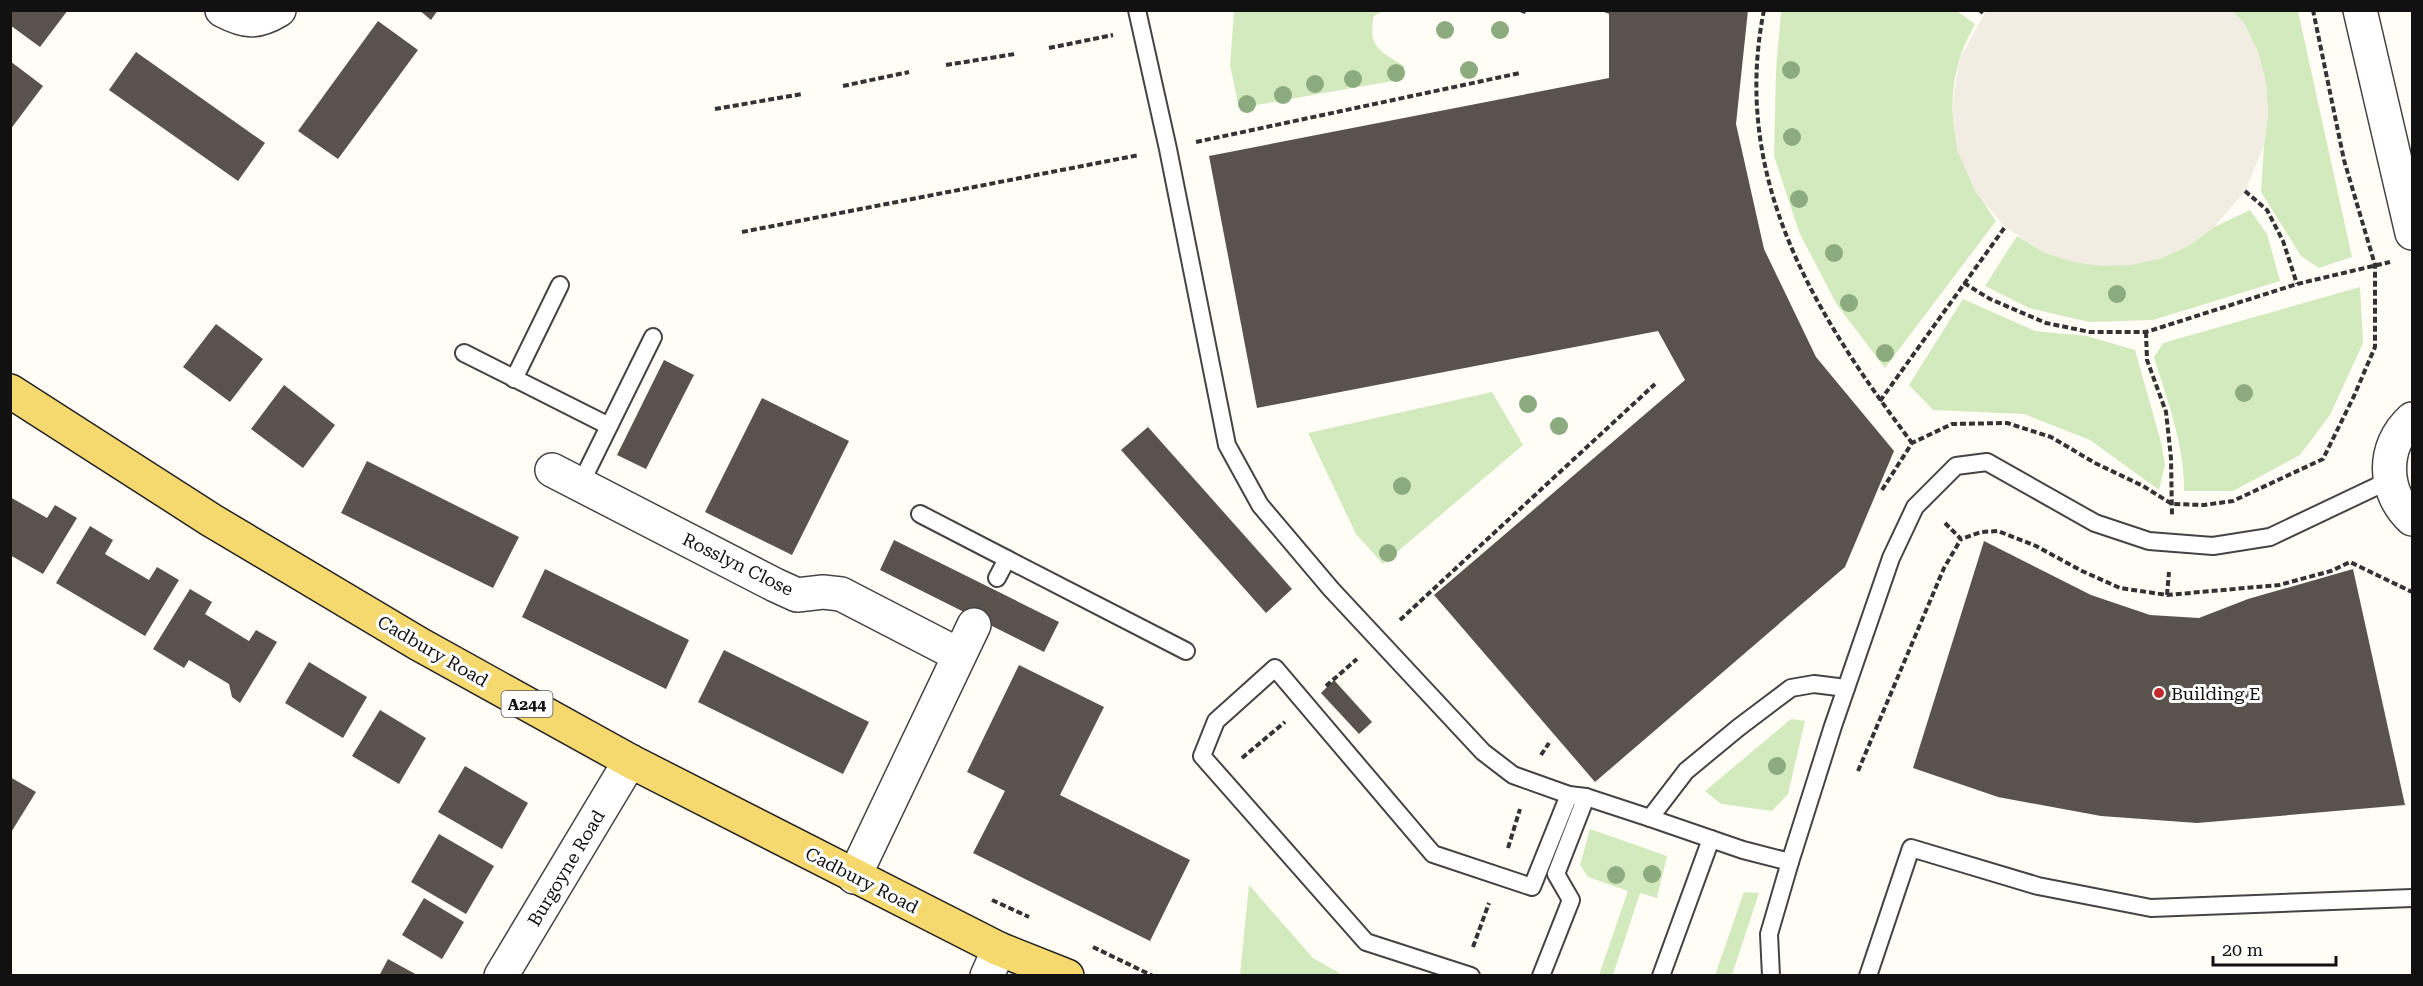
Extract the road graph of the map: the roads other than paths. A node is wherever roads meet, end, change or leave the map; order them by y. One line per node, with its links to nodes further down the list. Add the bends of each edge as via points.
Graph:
1 (222, 10): 2 (street, via 241,20 264,20)
2 (279, 10)
3 (1137, 10): 24 (lane, via 1227,445 1260,505 1331,590 1483,753 1513,775)
4 (2360, 10): 5 (street)
5 (2405, 247)
6 (560, 285): 9 (lane)
7 (653, 337): 12 (lane)
8 (464, 353): 9 (lane)
9 (514, 379): 12 (lane)
10 (10, 391): 23 (main road, Cadbury Road / A244, via 211,520 419,644)
11 (2412, 419): 14 (street, via 2395,442)
12 (609, 426): 13 (lane)
13 (566, 477): 21 (street, Rosslyn Close, via 797,595 823,591 842,594)
14 (2390, 480): 16 (street, via 2403,511); 22 (lane, via 2270,537 2213,546 2149,541 2095,523 1987,462 1956,466 1915,507 1891,558)
15 (920, 514): 17 (lane)
16 (2412, 519)
17 (1007, 560): 18 (lane); 20 (lane)
18 (998, 578)
19 (974, 625): 21 (street)
20 (1186, 651)
21 (959, 655): 28 (street)
22 (1846, 688): 25 (lane, via 1814,684 1791,688 1686,771); 27 (lane)
23 (630, 761): 28 (main road, Cadbury Road / A244); 31 (street, Burgoyne Road)
24 (1577, 796): 25 (lane); 33 (lane, via 1532,887 1433,854 1275,668 1216,721 1202,756 1366,942); 34 (lane, via 1556,874 1571,900)
25 (1650, 818): 26 (lane)
26 (1711, 839): 27 (lane); 35 (lane)
27 (1790, 862): 36 (lane, via 1769,934)
28 (854, 876): 30 (main road, Cadbury Road / A244)
29 (2412, 898): 37 (lane, via 2151,908 2038,886 1911,848)
30 (993, 962): 32 (main road, Cadbury Road / A244)
31 (501, 975)
32 (1067, 975)
33 (1471, 975)
34 (1541, 975)
35 (1661, 975)
36 (1771, 975)
37 (1868, 975)

